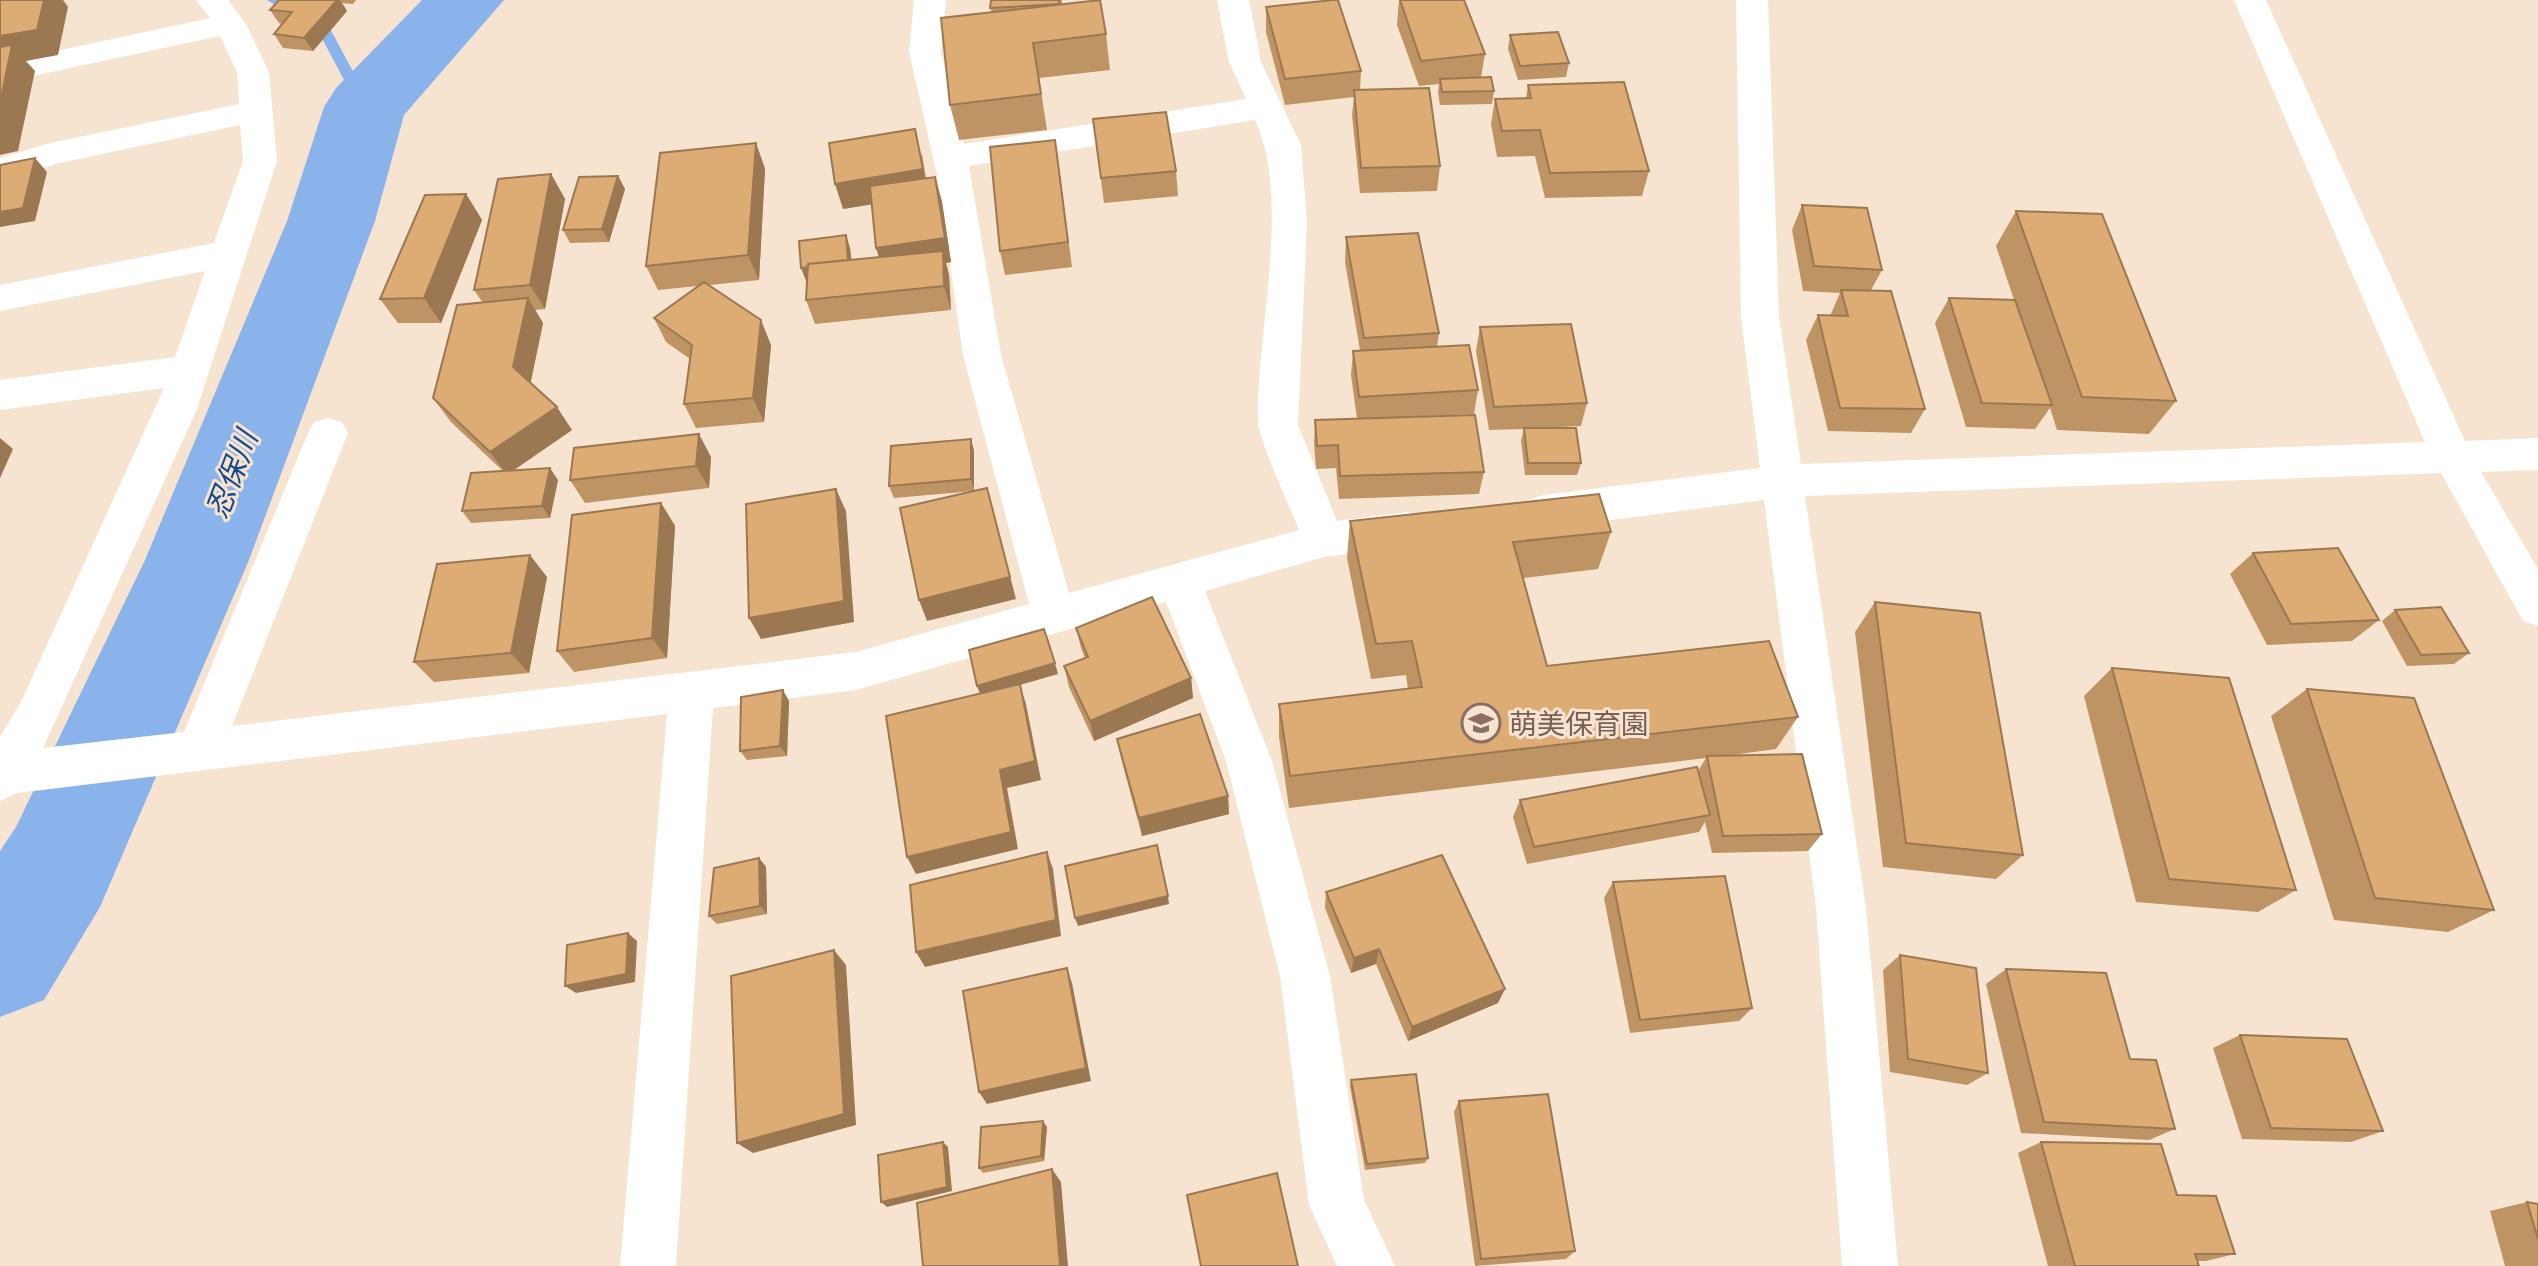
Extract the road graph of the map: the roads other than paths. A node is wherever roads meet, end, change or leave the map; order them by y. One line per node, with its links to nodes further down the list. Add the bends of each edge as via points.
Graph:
1 (930, 0): 9 (street, via 925,52)
2 (1233, 0): 7 (street, via 1245,62)
3 (1752, 0): 18 (street, via 1760,317)
4 (2250, 0): 17 (street)
5 (227, 8): 6 (street); 8 (street, via 253,72)
6 (0, 73)
7 (1266, 107): 9 (street); 21 (street, via 1284,145 1289,223 1278,425)
8 (257, 111): 10 (street, via 50,154); 11 (street, via 260,161)
9 (950, 158): 24 (street, via 982,355)
10 (0, 170)
11 (229, 253): 12 (street); 13 (street)
12 (0, 298)
13 (190, 370): 14 (street); 26 (street, via 177,409)
14 (0, 395)
15 (328, 433): 27 (street)
16 (2538, 454): 17 (street)
17 (2452, 457): 18 (street); 23 (street)
18 (1785, 481): 19 (street); 31 (street, via 1841,908)
19 (1508, 516)
20 (1447, 524): 21 (street)
21 (1324, 540): 22 (street)
22 (1180, 581): 24 (street); 30 (street, via 1249,761 1305,976 1337,1205)
23 (2538, 608)
24 (1054, 616): 25 (street, via 856,671)
25 (691, 692): 27 (street); 29 (street)
26 (19, 716): 28 (street)
27 (186, 752): 28 (street)
28 (4, 776)
29 (648, 1266)
30 (1367, 1266)
31 (1870, 1266)

